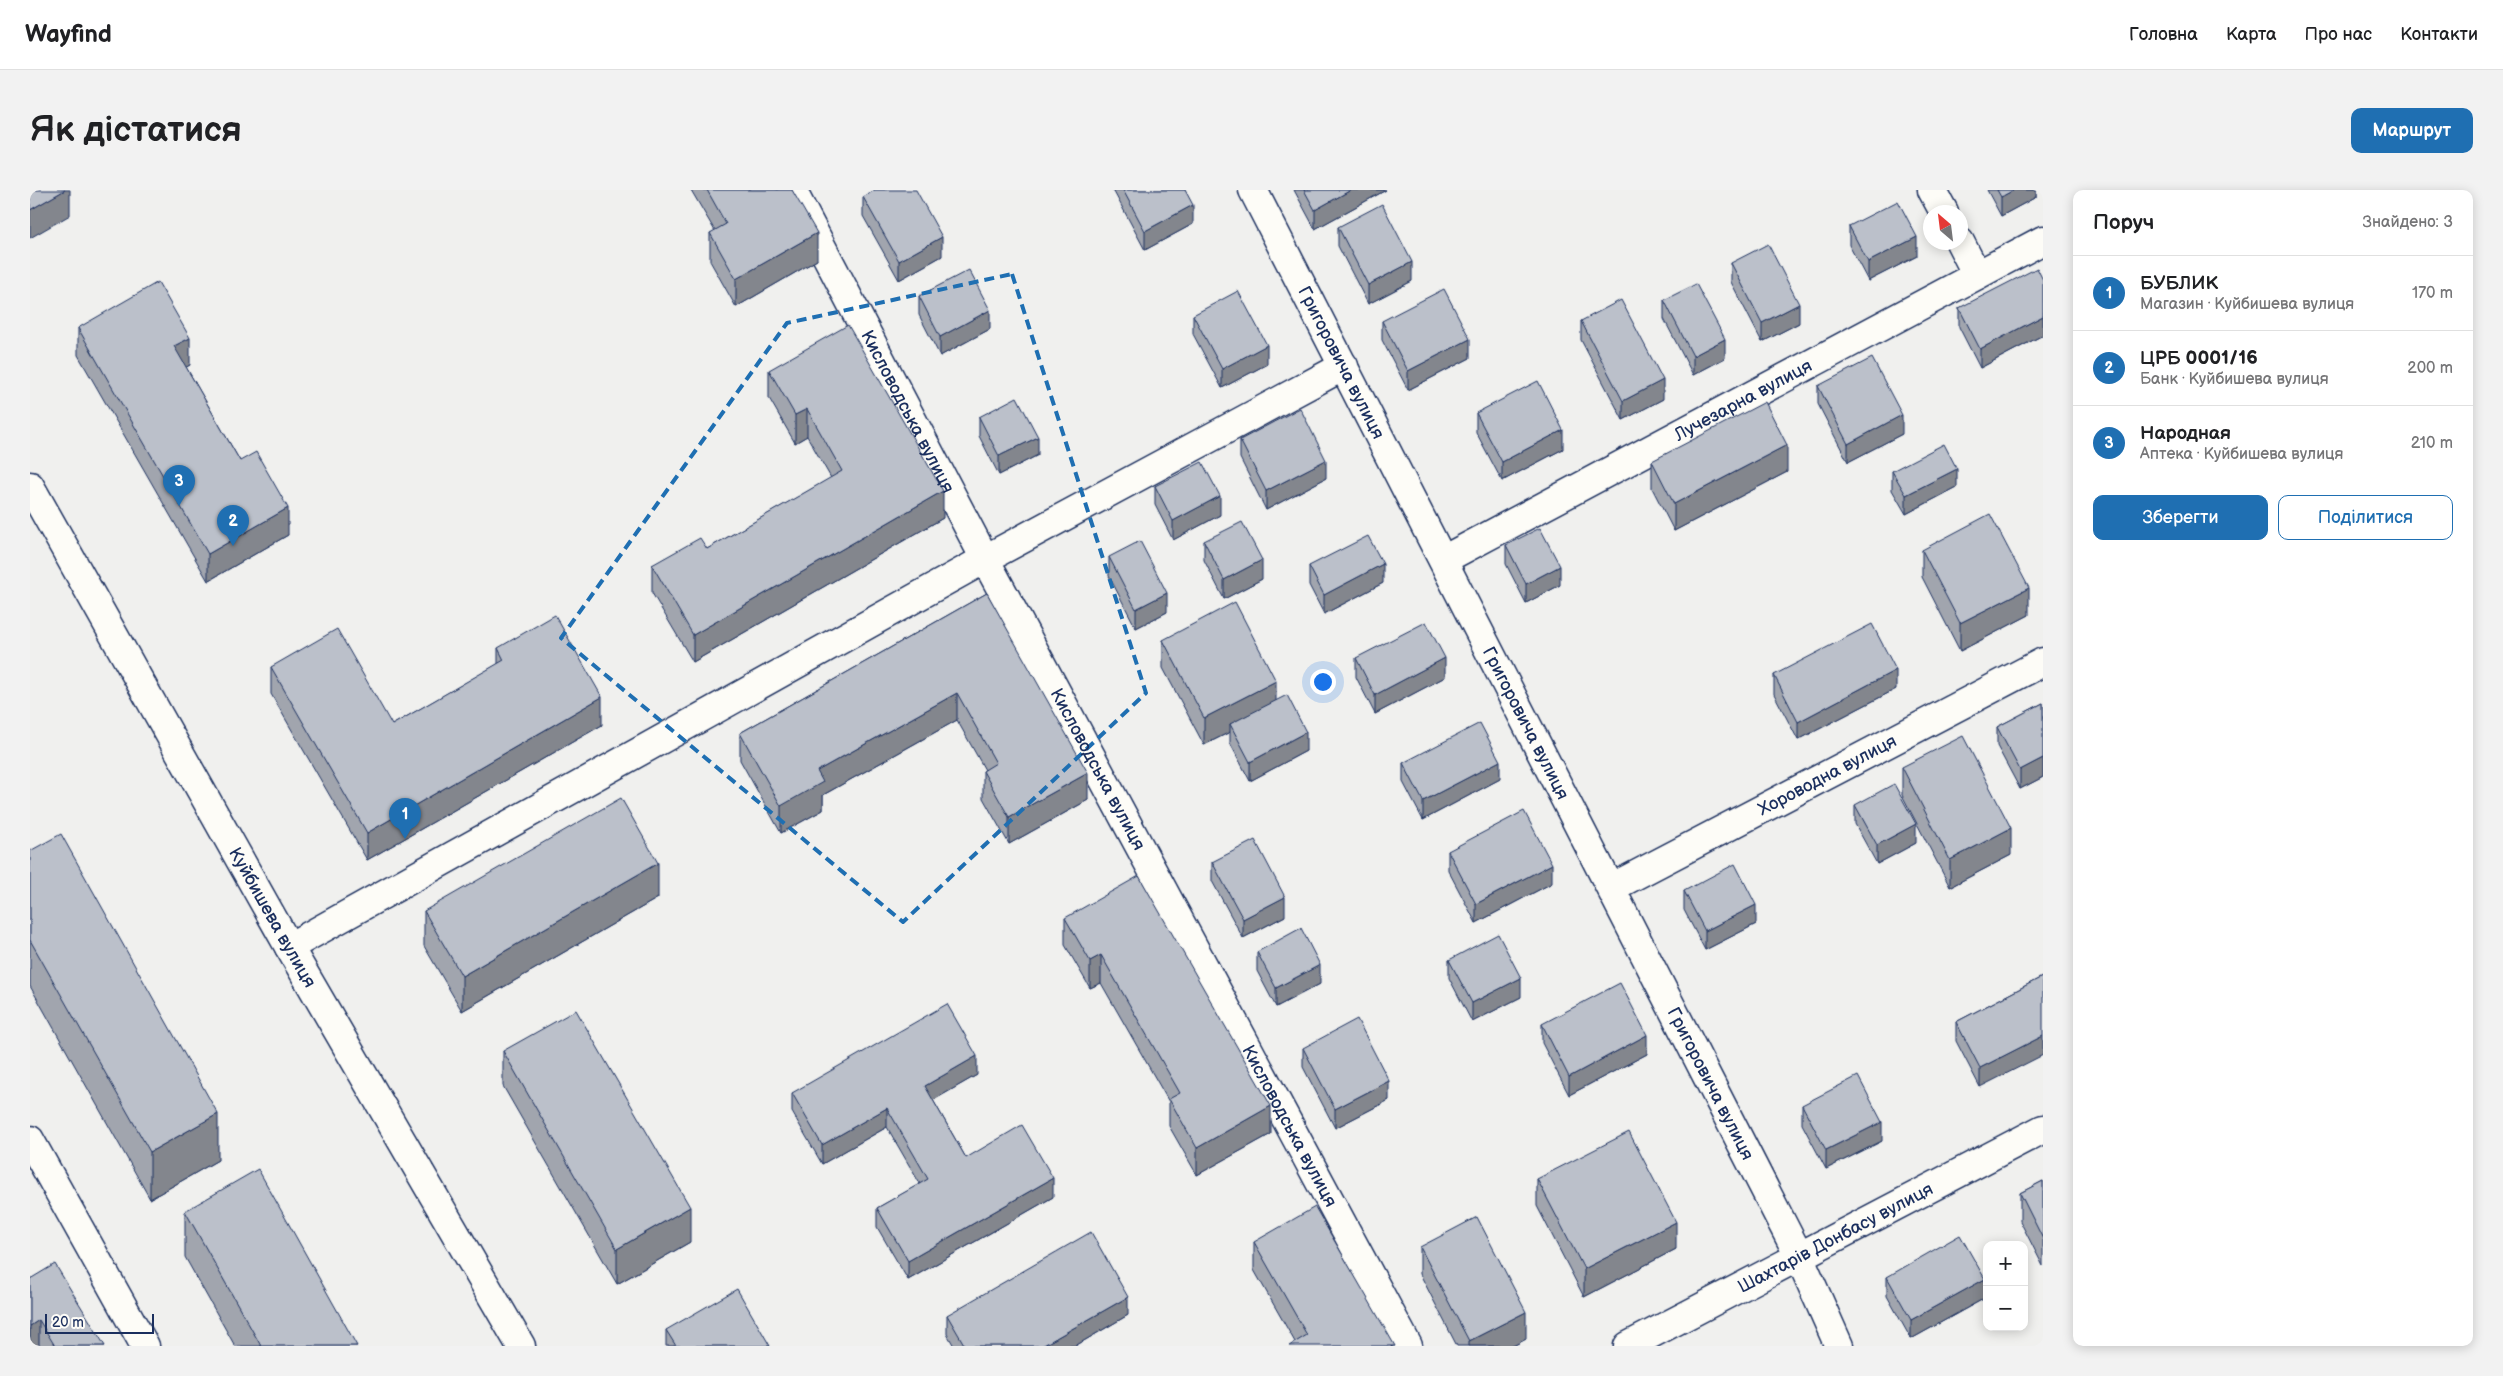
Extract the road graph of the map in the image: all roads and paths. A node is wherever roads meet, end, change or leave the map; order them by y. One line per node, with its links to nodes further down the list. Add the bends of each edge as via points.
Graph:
1 (792, 190): 10 (street, Кисловодська вулиця)
2 (1253, 190): 8 (street, Григоровича вулиця)
3 (1932, 190): 4 (street)
4 (1940, 205)
5 (2043, 240): 7 (street, Лучезарна вулиця)
6 (1964, 250): 7 (street)
7 (1977, 275): 11 (street, Лучезарна вулиця)
8 (1344, 366): 10 (street); 11 (street, Григоровича вулиця)
9 (30, 486): 14 (street, Куйбишева вулиця)
10 (985, 559): 14 (street); 20 (street, Кисловодська вулиця)
11 (1443, 560): 13 (street, Григоровича вулиця)
12 (2043, 662): 13 (street, Хороводна вулиця)
13 (1611, 888): 17 (street, Григоровича вулиця)
14 (289, 947): 19 (street, Куйбишева вулиця)
15 (2043, 1129): 17 (street, Шахтарів Донбасу вулиця)
16 (30, 1140): 18 (street)
17 (1799, 1256): 21 (street, Шахтарів Донбасу вулиця); 22 (street, Григоровича вулиця)
18 (145, 1346)
19 (521, 1346)
20 (1408, 1346)
21 (1628, 1346)
22 (1839, 1346)

